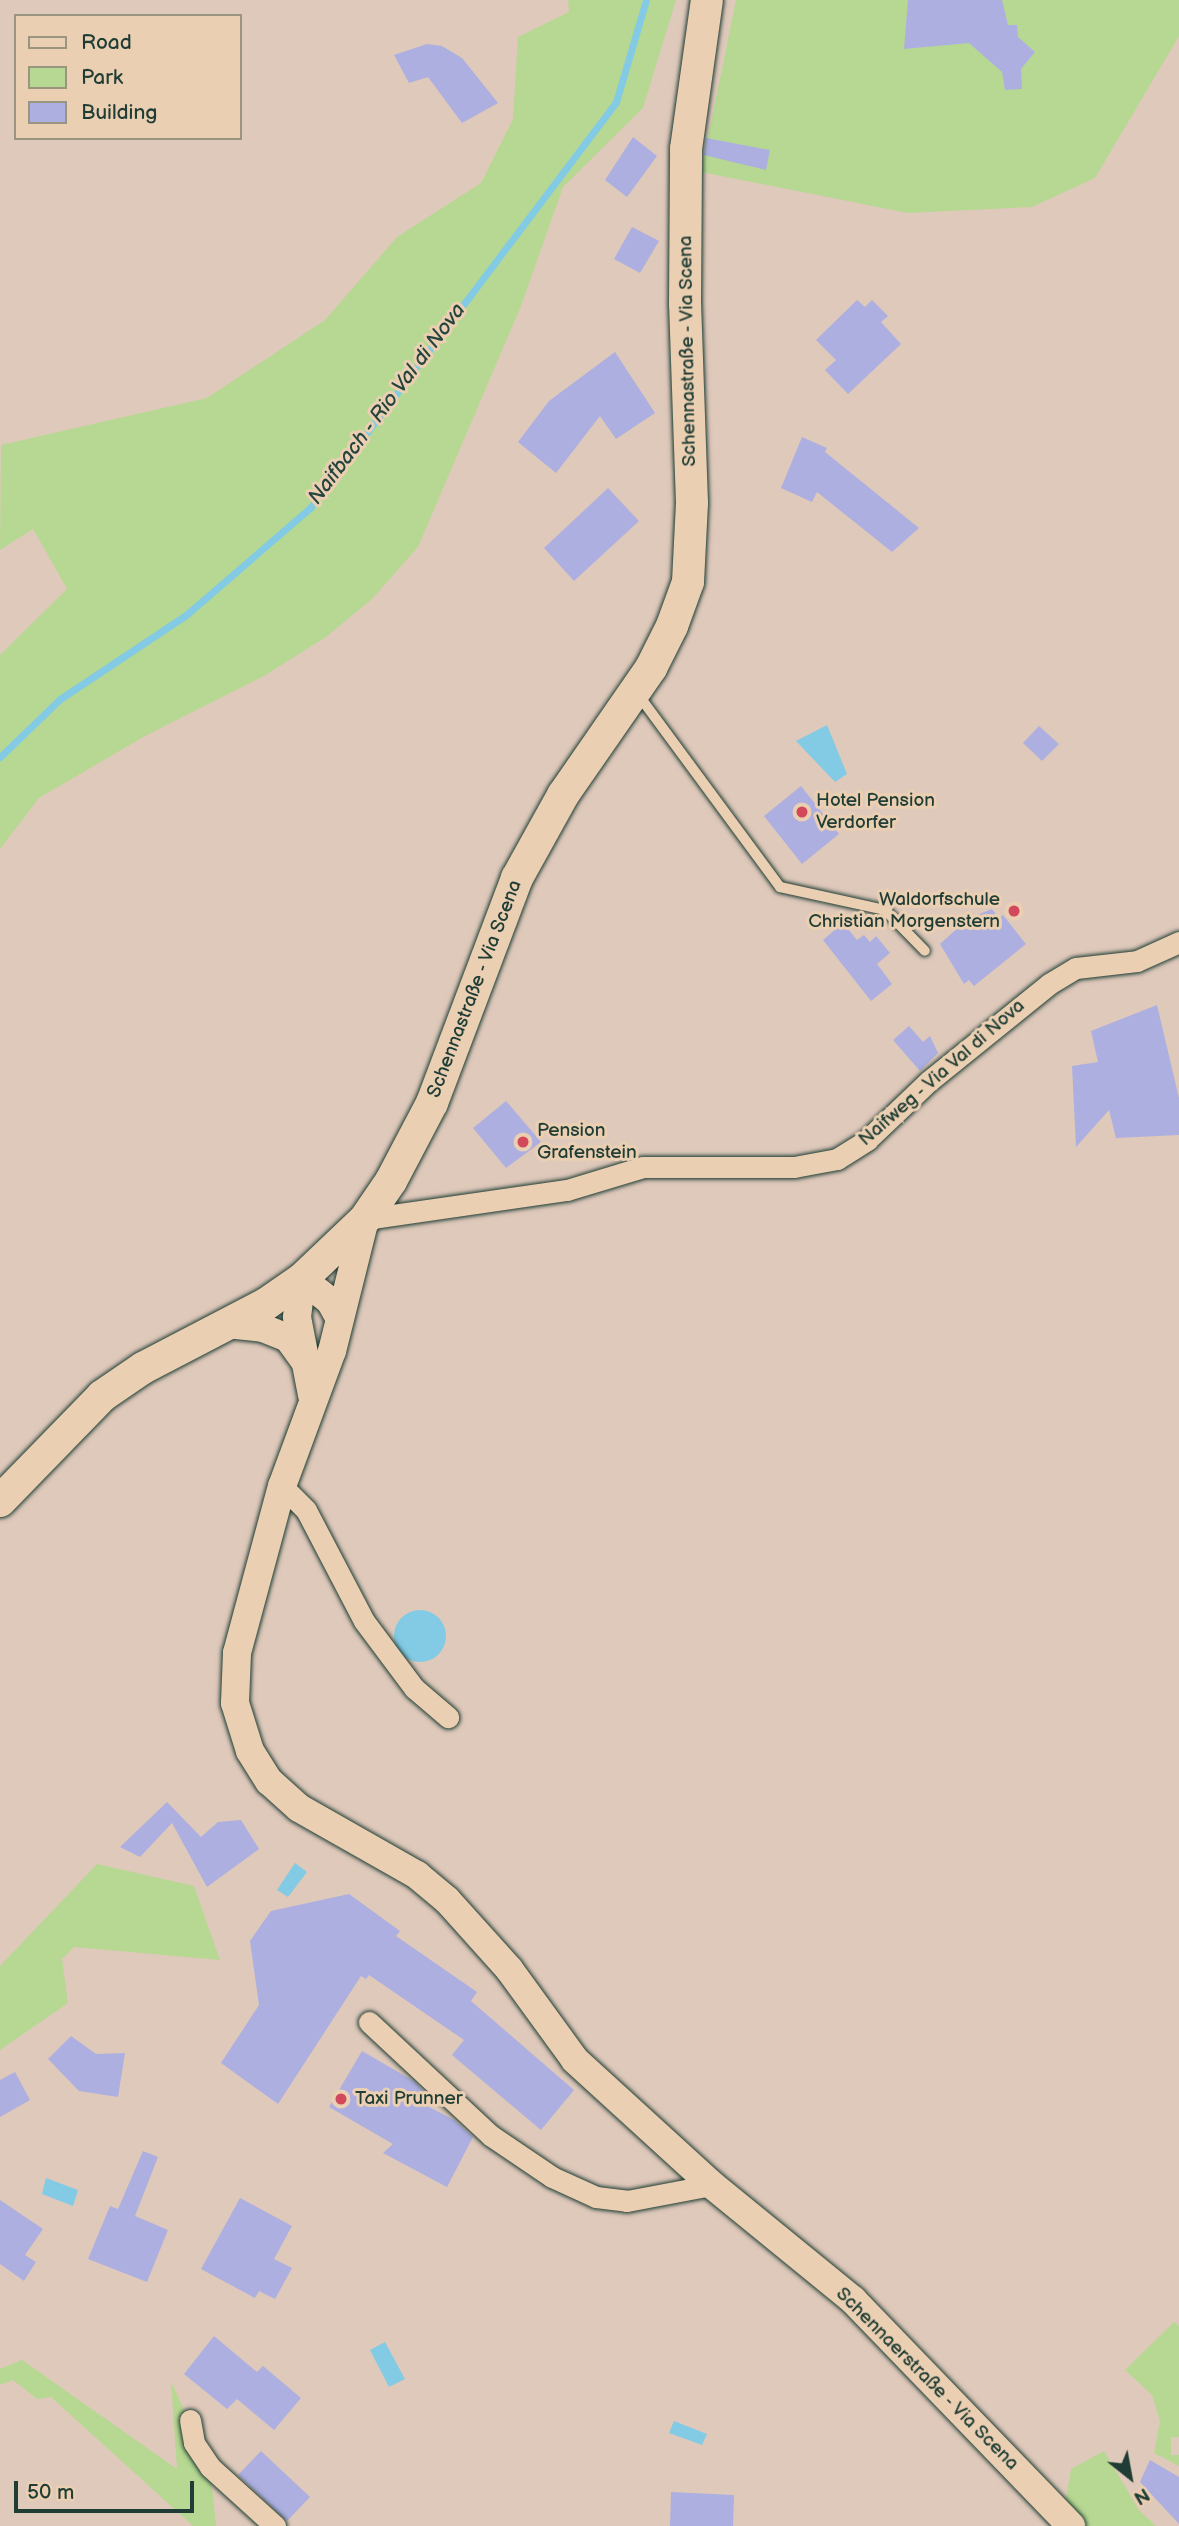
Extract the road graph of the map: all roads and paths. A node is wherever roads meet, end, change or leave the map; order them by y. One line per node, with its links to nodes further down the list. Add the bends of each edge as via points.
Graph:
1 (707, 0): 2 (main road, Schennastraße - Via Scena, via 687,149 685,304 692,503 688,582 673,626)
2 (635, 690): 4 (lane, via 780,887 885,910); 5 (main road, Schennastraße - Via Scena, via 564,795 517,878 432,1103 391,1181)
3 (1179, 942): 5 (street, Naifweg - Via Val di Nova, via 1138,961 1076,968 1049,984 929,1081 867,1140 837,1159 794,1167 643,1167 567,1190)
4 (925, 951)
5 (365, 1219): 6 (main road, Schennastraße - Via Scena); 7 (street, Schennastraße - Via Scena)
6 (302, 1279): 7 (street, via 330,1301); 8 (main road); 9 (street, Schennastraße - Via Scena, via 296,1317)
7 (339, 1317): 10 (street, Schennastraße - Via Scena, via 332,1351)
8 (227, 1324): 9 (street, Schennastraße - Via Scena, via 263,1328 288,1338); 12 (main road, via 143,1368 102,1396)
9 (309, 1366): 10 (street, Schennastraße - Via Scena)
10 (313, 1395): 11 (street, Schennastraße - Via Scena)
11 (282, 1486): 13 (street, via 306,1510 364,1621 414,1688); 14 (street, Schennastraße - Via Scena, via 237,1653 235,1703)
12 (0, 1501)
13 (448, 1717)
14 (250, 1751): 16 (street, Schennaerstraße - Via Scena, via 269,1782 299,1808 417,1875 447,1900 483,1938 576,2060)
15 (369, 2022): 16 (street, via 490,2135 552,2177 596,2197 627,2201)
16 (712, 2185): 19 (street, Schennaerstraße - Via Scena, via 853,2300)
17 (190, 2420): 18 (street, via 194,2443 209,2467)
18 (275, 2526)
19 (1071, 2526)

